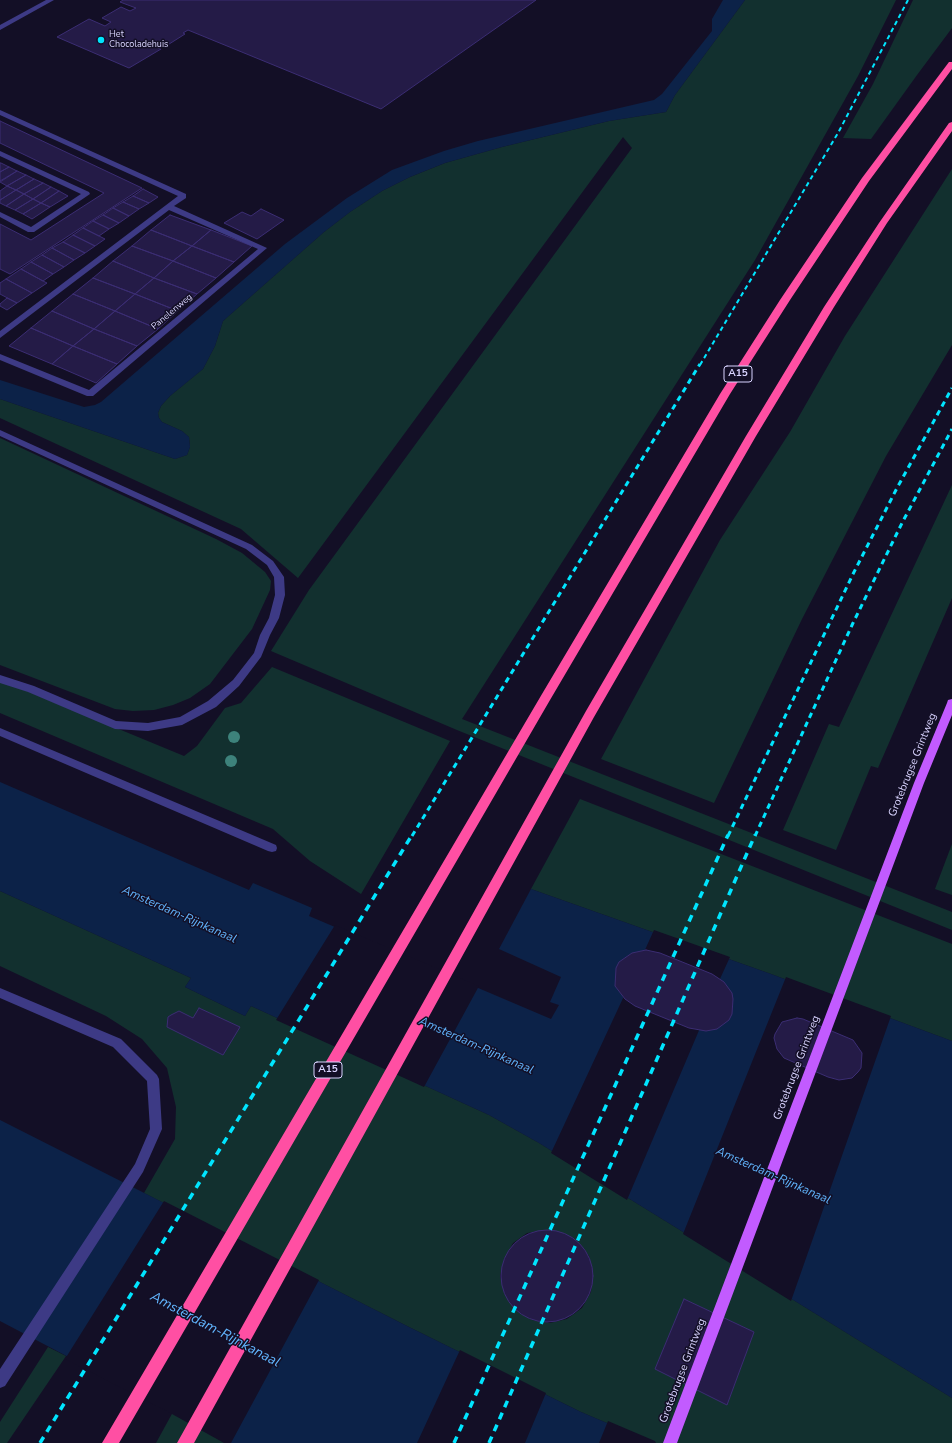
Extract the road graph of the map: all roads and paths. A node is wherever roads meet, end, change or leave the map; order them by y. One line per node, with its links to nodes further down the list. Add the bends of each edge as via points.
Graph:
1 (51, 0): 2 (street)
2 (0, 28)
3 (952, 64): 18 (highway, A15, via 865,180 726,394)
4 (0, 112): 7 (street, via 183,196)
5 (952, 125): 19 (highway, via 829,306 751,436 590,714)
6 (0, 153): 8 (street, via 86,194 31,230)
7 (169, 207): 9 (street); 10 (street, Panelenweg, via 263,248 90,394)
8 (0, 214)
9 (0, 335)
10 (0, 358)
11 (0, 433): 12 (street, via 249,547 270,563 280,577 280,595 274,618 264,635 258,654 236,684 212,704 182,721 148,727 115,725)
12 (0, 678)
13 (952, 703): 20 (main road, Grotebrugse Grintweg, via 918,783)
14 (0, 732): 15 (street)
15 (272, 848)
16 (0, 993): 17 (street, via 117,1043 153,1079 156,1129 139,1168)
17 (0, 1380)
18 (110, 1443)
19 (185, 1443)
20 (670, 1443)

